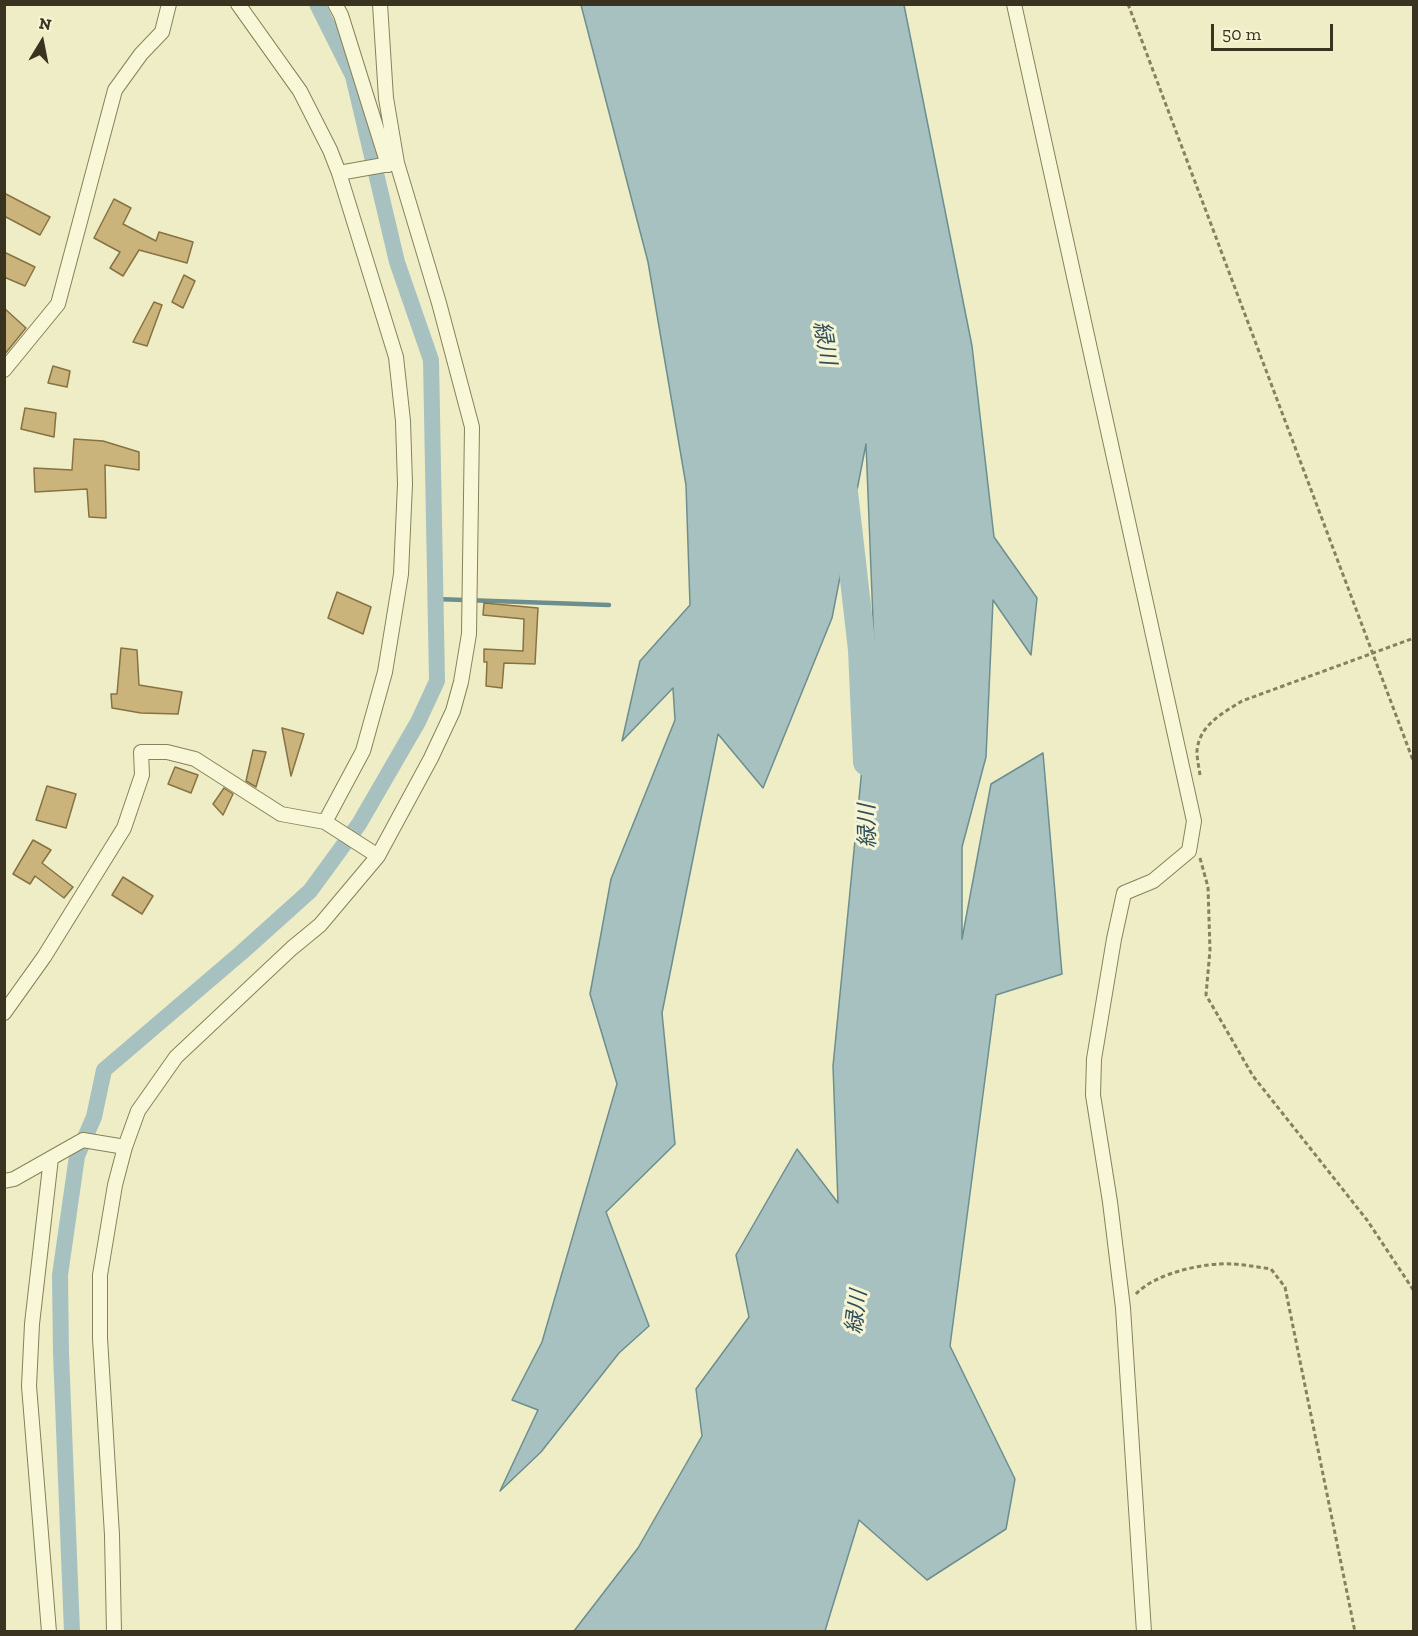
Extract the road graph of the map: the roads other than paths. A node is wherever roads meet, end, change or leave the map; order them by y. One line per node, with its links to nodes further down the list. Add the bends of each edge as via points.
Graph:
1 (169, 4): 8 (street, via 162,32 115,90 58,304)
2 (238, 4): 7 (street, via 300,91)
3 (335, 4): 6 (street)
4 (380, 4): 6 (street)
5 (1014, 4): 17 (street, via 1194,821 1189,851 1153,881 1125,893 1094,1059 1094,1095 1123,1308)
6 (393, 164): 7 (street); 10 (street, via 439,303 472,427 471,566 469,634 453,711)
7 (339, 173): 9 (street, via 396,357 405,484 400,573 386,672 363,751)
8 (4, 370)
9 (325, 822): 10 (street); 11 (street, via 281,814 195,759 167,752 141,753 142,775 124,828 44,957)
10 (378, 856): 12 (street, via 320,925 176,1057 138,1111)
11 (4, 1013)
12 (125, 1147): 13 (street, via 83,1140); 16 (street, via 100,1275)
13 (51, 1158): 14 (street); 15 (street, via 29,1386)
14 (4, 1181)
15 (49, 1632)
16 (114, 1632)
17 (1144, 1632)

